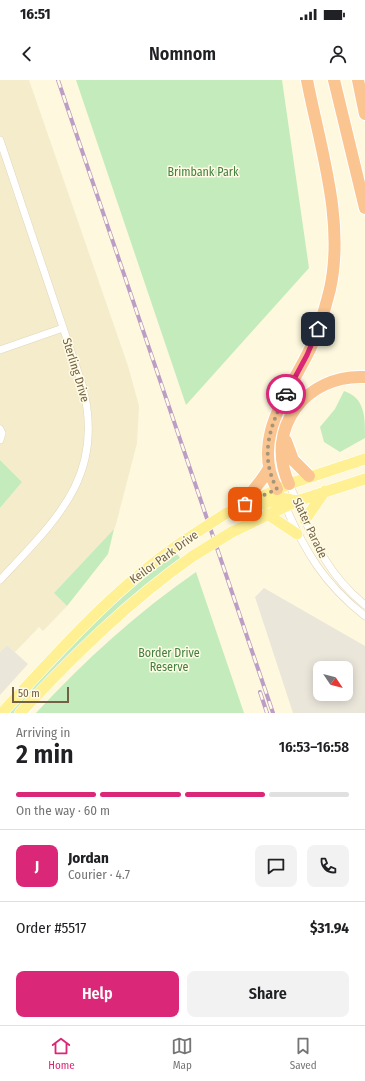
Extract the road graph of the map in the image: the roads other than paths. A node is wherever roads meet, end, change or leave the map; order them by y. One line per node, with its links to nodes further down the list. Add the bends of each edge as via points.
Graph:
1 (307, 80): 14 (highway, via 332,205 335,247 333,268 318,329 273,422 266,449)
2 (334, 80): 6 (highway)
3 (358, 80): 4 (highway)
4 (365, 114)
5 (0, 140): 7 (street, Sterling Drive)
6 (365, 208)
7 (63, 328): 8 (street); 25 (street, Sterling Drive, via 82,384 87,408 88,440 84,465 75,488 58,516)
8 (0, 350)
9 (365, 377): 11 (highway, via 339,378 316,387 296,407)
10 (0, 429): 12 (street)
11 (285, 432): 15 (highway, via 288,450 293,460); 17 (highway, via 282,455)
12 (0, 440)
13 (365, 459): 15 (main road, Keilor Park Drive)
14 (269, 468): 19 (highway); 21 (highway, via 249,493)
15 (309, 476): 17 (main road, Keilor Park Drive)
16 (365, 479): 18 (main road, Keilor Park Drive)
17 (289, 484): 19 (main road, Keilor Park Drive); 20 (street, Slater Parade)
18 (325, 491): 20 (main road, Keilor Park Drive); 23 (main road)
19 (281, 498): 20 (main road, Keilor Park Drive); 21 (main road, Keilor Park Drive); 22 (main road, Keilor Park Drive); 24 (street, Slater Parade)
20 (297, 501): 23 (street, Slater Parade)
21 (245, 504): 28 (main road, Keilor Park Drive, bridge, via 225,514 144,569 97,612)
22 (267, 514): 24 (main road); 29 (main road, Keilor Park Drive, bridge, via 193,556 155,584 115,617)
23 (305, 520): 26 (street, Slater Parade, via 315,545 331,570)
24 (297, 534): 27 (street, Slater Parade, via 312,561 331,585)
25 (0, 580)
26 (365, 605)
27 (365, 616)
28 (2, 713)
29 (20, 713)

